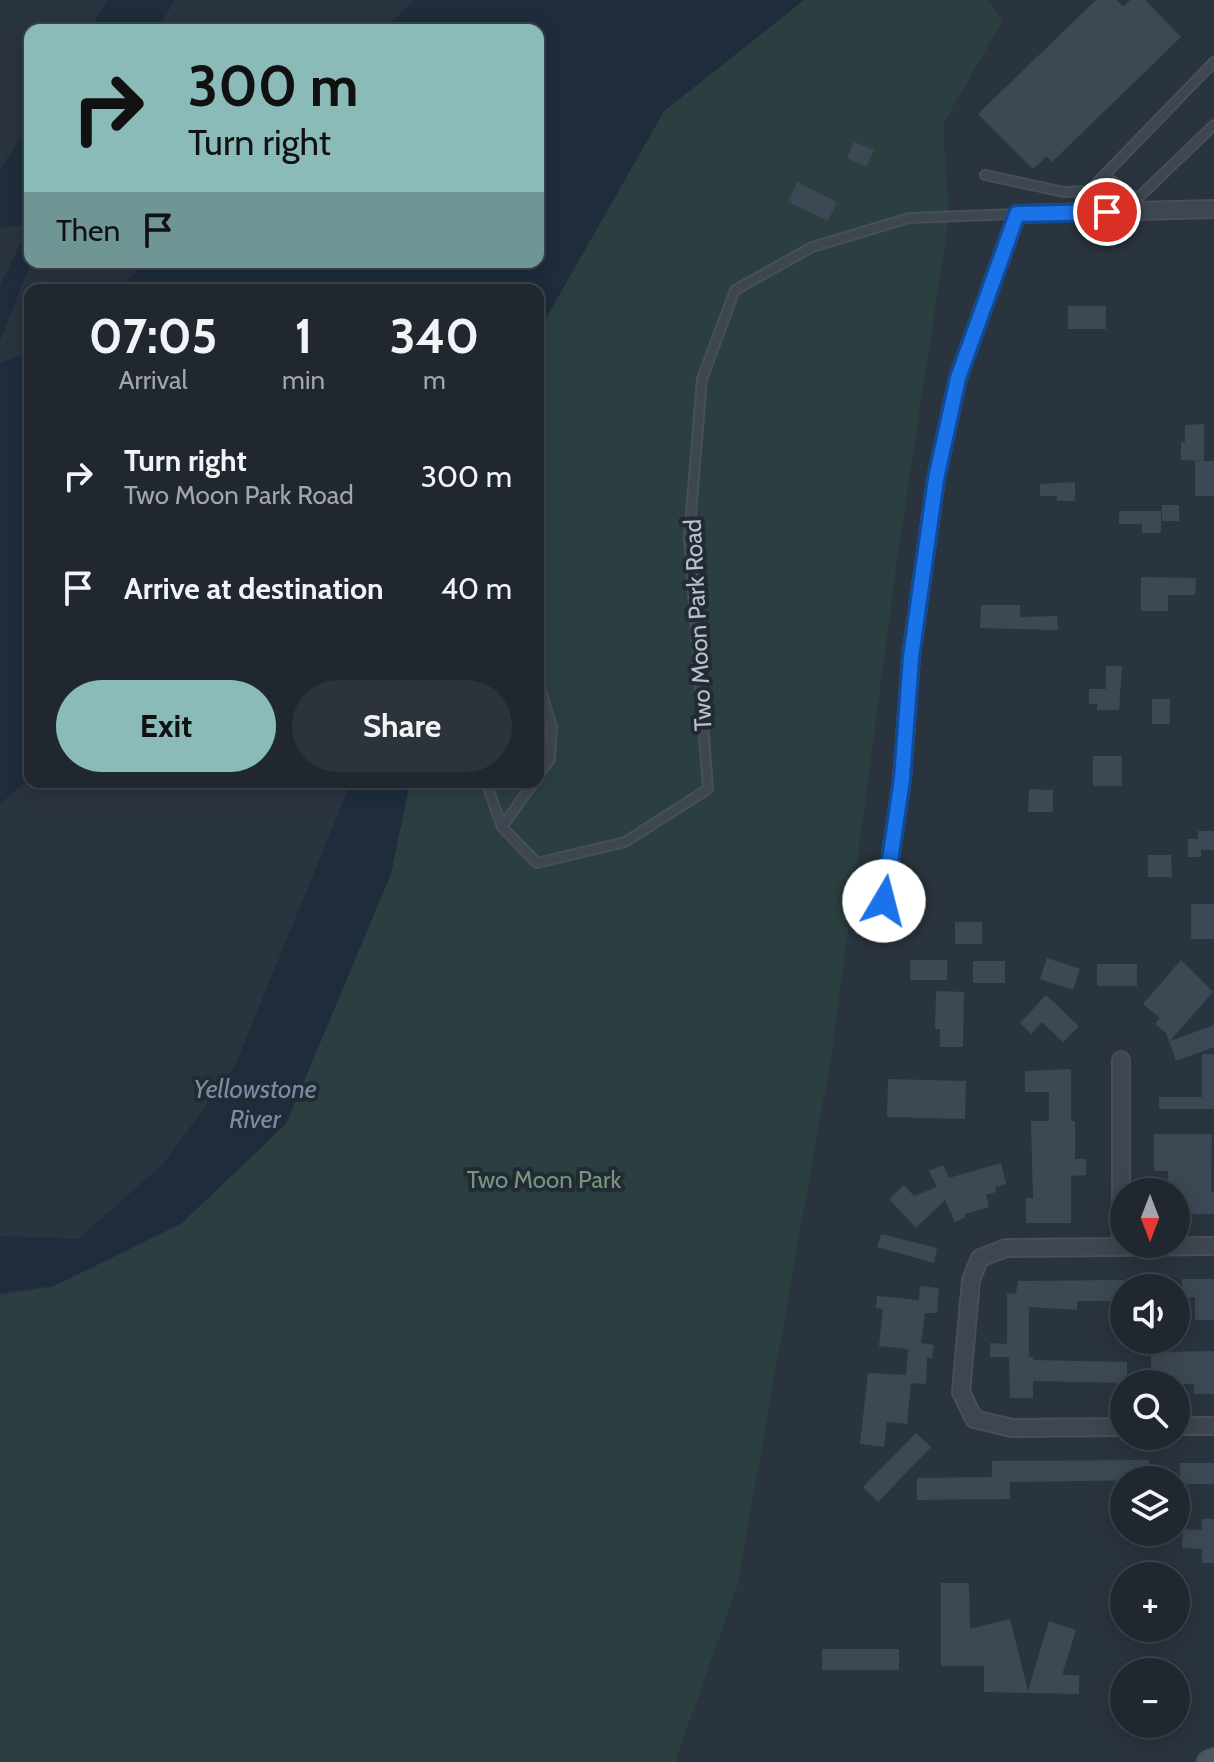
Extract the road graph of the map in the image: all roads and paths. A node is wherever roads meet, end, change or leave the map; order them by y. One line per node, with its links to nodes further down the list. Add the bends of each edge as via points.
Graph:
1 (1214, 62): 4 (lane)
2 (1214, 125): 5 (lane)
3 (985, 175): 4 (lane, via 1064,192 1089,191)
4 (1105, 176): 5 (lane)
5 (1137, 205): 6 (street, Two Moon Park Road); 7 (street, Two Moon Park Road)
6 (1214, 209)
7 (1017, 214): 12 (lane, Two Moon Park Road, via 909,218 812,247 735,290 702,379 689,538 708,789 625,842 537,863); 13 (street, via 958,378 936,479)
8 (544, 701): 9 (lane, via 552,727 550,759)
9 (544, 768)
10 (488, 788): 12 (lane, Two Moon Park Road)
11 (530, 788): 12 (lane)
12 (502, 827)
13 (884, 901)
14 (1121, 1060): 15 (street)
15 (1121, 1178)
16 (1110, 1246): 21 (street, via 1006,1248 980,1258 971,1280 961,1392 974,1419 1012,1428)
17 (1190, 1246): 18 (street)
18 (1214, 1246)
19 (1190, 1426): 20 (street)
20 (1214, 1426)
21 (1110, 1427)

